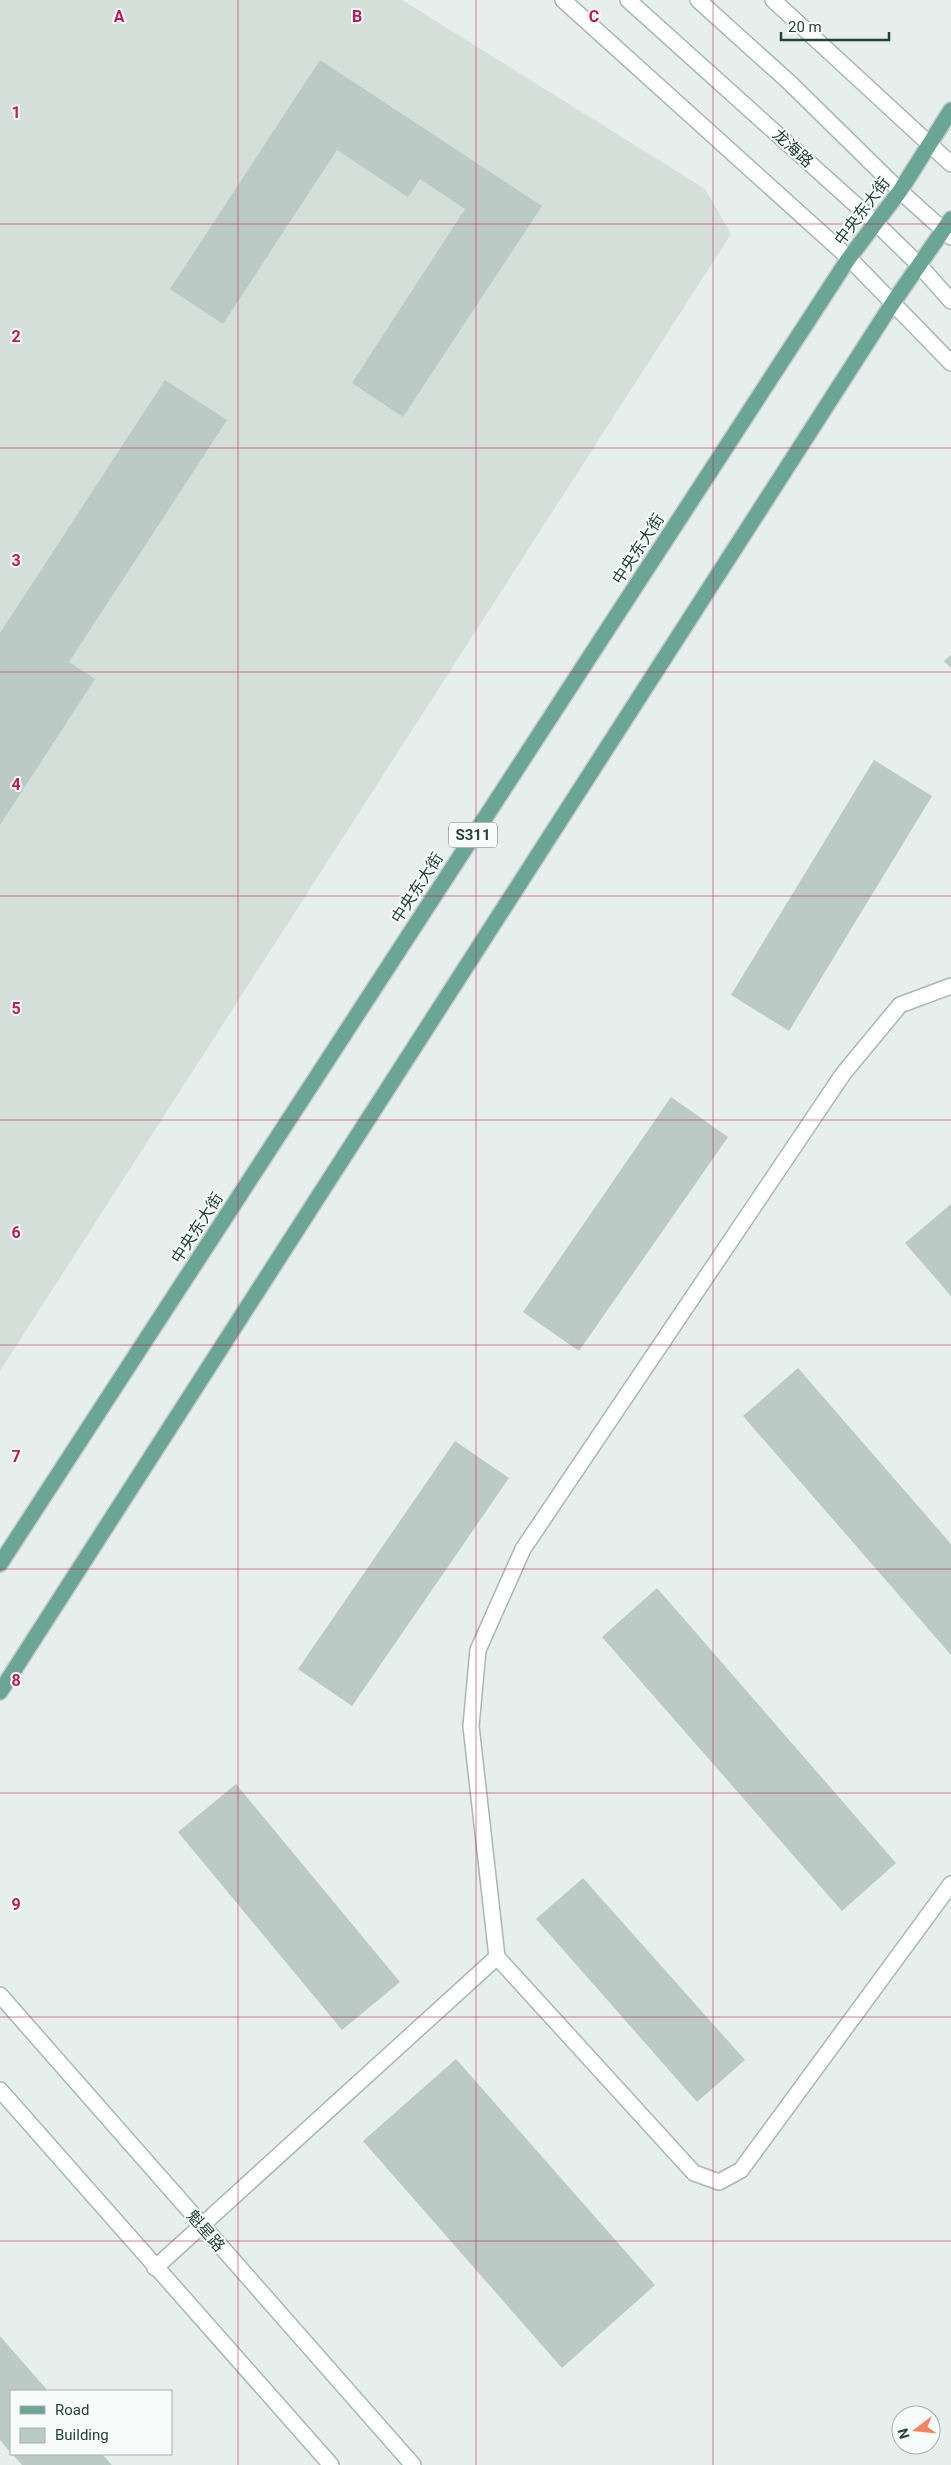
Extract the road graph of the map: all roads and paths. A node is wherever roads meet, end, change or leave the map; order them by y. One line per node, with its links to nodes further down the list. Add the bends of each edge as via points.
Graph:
1 (564, 0): 11 (street)
2 (628, 0): 9 (street, 龙海路)
3 (698, 0): 8 (street, via 790,83)
4 (773, 0): 6 (street)
5 (951, 110): 6 (main road, 中央东大街 / S311)
6 (930, 143): 7 (street); 8 (main road, 中央东大街 / S311)
7 (951, 164)
8 (900, 191): 9 (main road, 中央东大街 / S311); 10 (street)
9 (876, 223): 11 (main road, 中央东大街 / S311); 12 (street, 龙海路)
10 (949, 229): 12 (main road)
11 (849, 258): 14 (street); 17 (main road, 中央东大街 / S311)
12 (920, 266): 13 (street, 龙海路); 14 (main road)
13 (951, 301)
14 (892, 304): 15 (street); 18 (main road)
15 (951, 363)
16 (951, 986): 20 (street, via 900,1005 843,1074 523,1549 478,1650 471,1726)
17 (0, 1564)
18 (0, 1692)
19 (951, 1884): 20 (street, via 741,2170 719,2182 694,2173)
20 (497, 1957): 23 (street)
21 (0, 1995): 23 (street, 魁星路)
22 (0, 2090): 24 (street)
23 (201, 2226): 24 (street); 26 (street, 魁星路)
24 (155, 2268): 25 (street)
25 (331, 2465)
26 (414, 2465)

